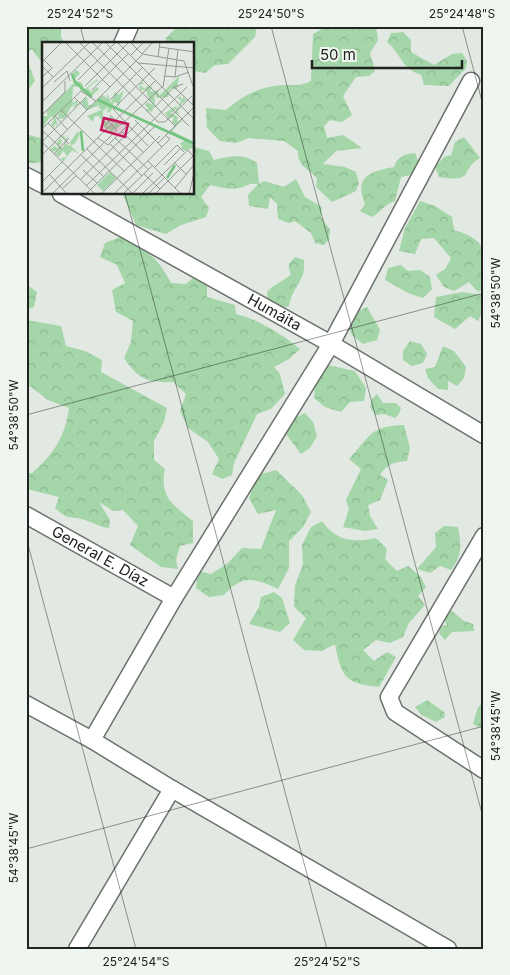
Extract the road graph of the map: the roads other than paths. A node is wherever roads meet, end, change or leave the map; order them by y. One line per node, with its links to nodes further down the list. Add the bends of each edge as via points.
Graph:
1 (130, 26): 2 (street)
2 (123, 42)
3 (471, 81): 5 (street)
4 (63, 195): 5 (street, Humáita)
5 (331, 344): 6 (street, Humáita); 9 (street)
6 (484, 435)
7 (26, 515): 9 (street, General E. Díaz)
8 (484, 536): 12 (street, via 389,697 395,712)
9 (174, 598): 11 (street)
10 (26, 704): 11 (street)
11 (92, 740): 13 (street)
12 (484, 770)
13 (172, 789): 14 (street); 15 (street)
14 (77, 949)
15 (448, 949)

